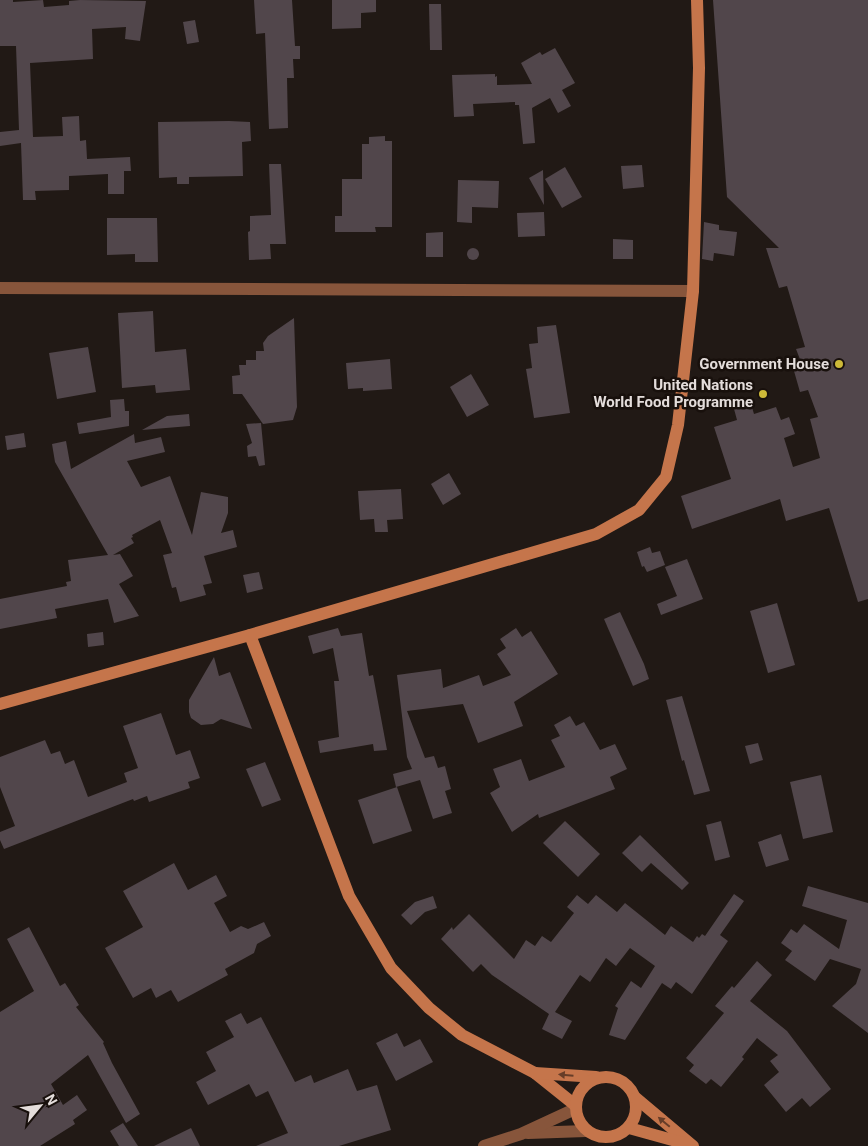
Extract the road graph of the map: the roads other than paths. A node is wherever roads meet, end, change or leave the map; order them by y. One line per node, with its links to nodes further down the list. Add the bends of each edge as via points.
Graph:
1 (697, 0): 3 (street, via 699,68)
2 (0, 288): 3 (street)
3 (694, 291): 4 (street, via 678,425 666,477 639,510 596,534)
4 (250, 635): 5 (street); 6 (street, via 349,896 391,968 429,1008 462,1035)
5 (0, 704)
6 (535, 1073): 7 (street, one-way to 6); 9 (street)
7 (596, 1077): 8 (street, via 613,1077 627,1084); 9 (street, via 578,1093)
8 (636, 1098): 11 (street, via 636,1114); 14 (street, one-way to 8)
9 (575, 1107): 10 (street); 12 (street, via 577,1117)
10 (521, 1134): 12 (street); 13 (street)
11 (625, 1136): 12 (street); 14 (street)
12 (591, 1137)
13 (484, 1146)
14 (693, 1146)

